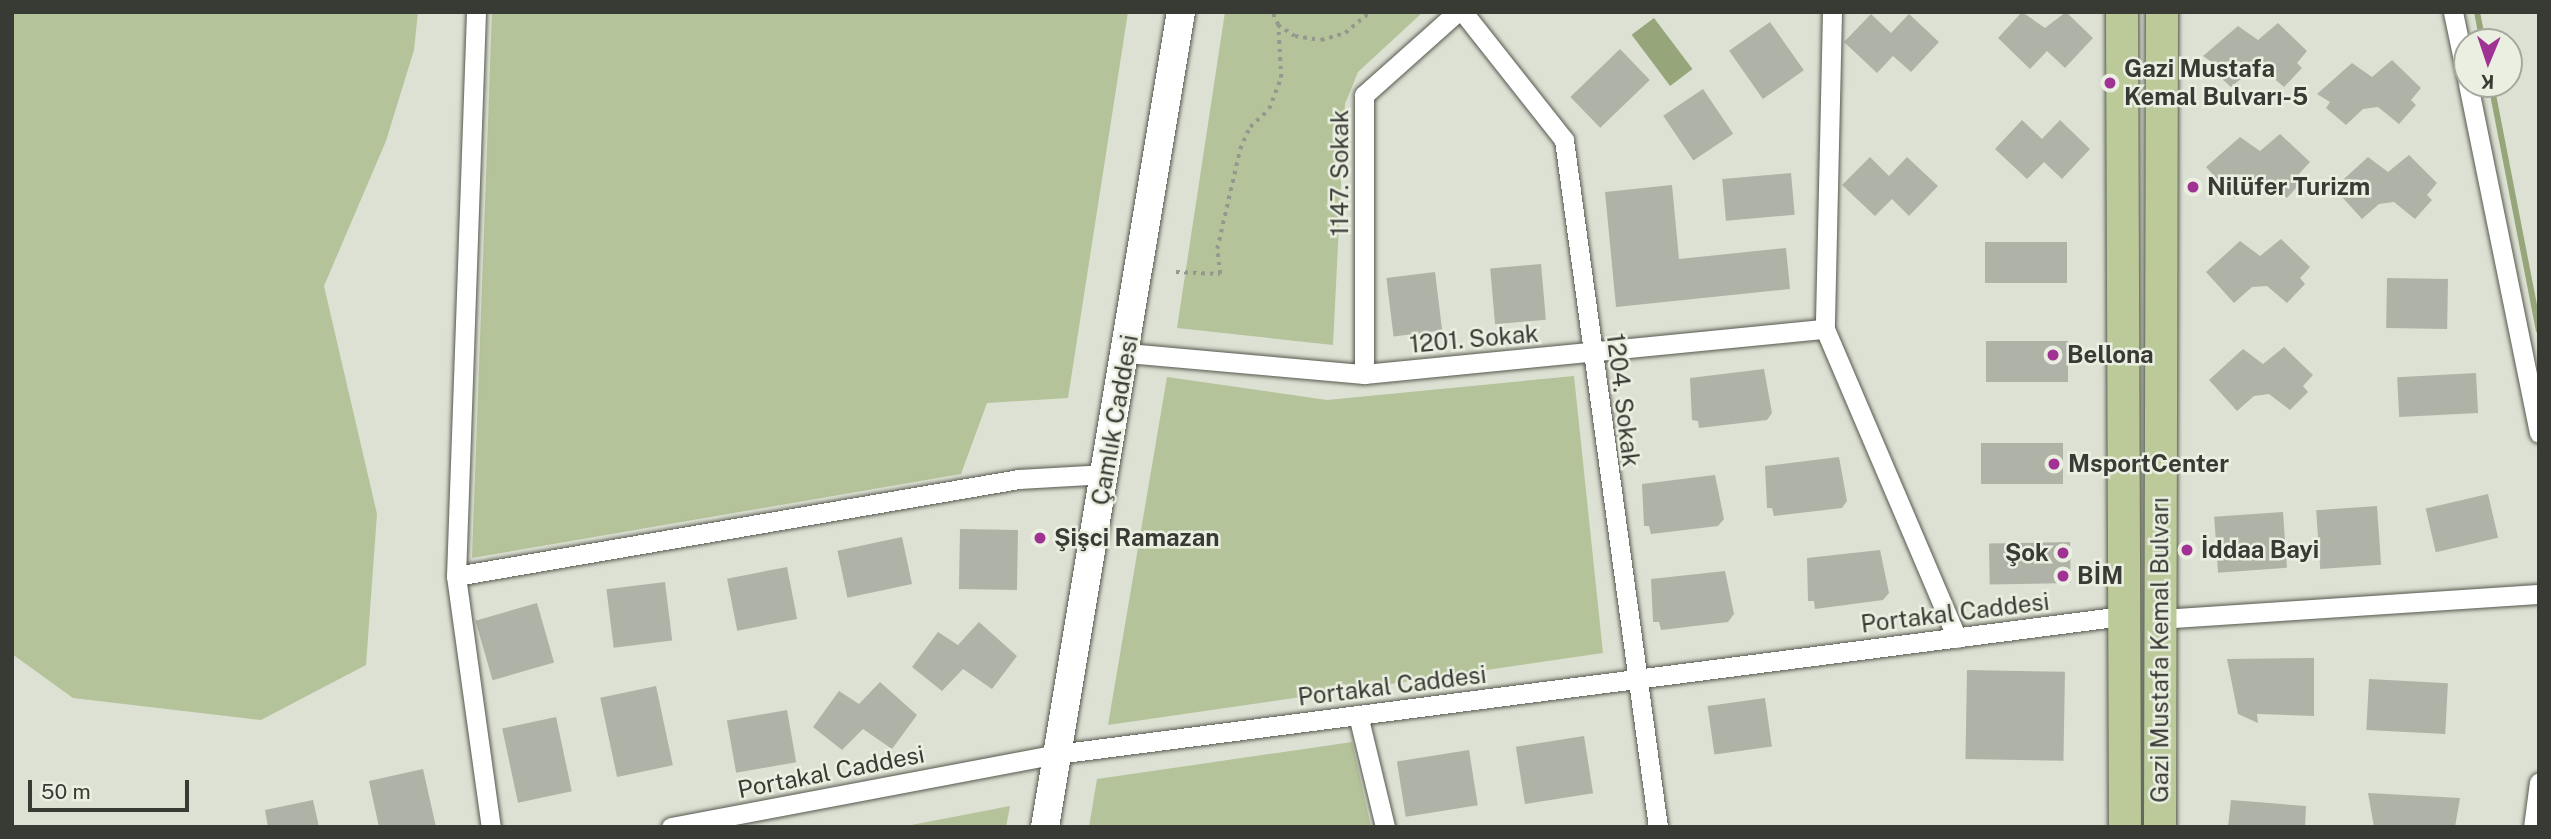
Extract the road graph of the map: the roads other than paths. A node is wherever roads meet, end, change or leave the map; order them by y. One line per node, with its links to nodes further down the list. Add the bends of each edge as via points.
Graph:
1 (476, 12): 15 (street)
2 (1181, 12): 10 (street, Çamlık Caddesi)
3 (1457, 12): 12 (street, 1147. Sokak, via 1364,95)
4 (1463, 12): 11 (street, 1204. Sokak, via 1564,140)
5 (1832, 12): 9 (street)
6 (2122, 12): 17 (main road, Gazi Mustafa Kemal Bulvarı)
7 (2162, 12): 18 (main road, Gazi Mustafa Kemal Bulvarı)
8 (2471, 98): 13 (street)
9 (1825, 329): 11 (street, 1201. Sokak); 19 (street)
10 (1127, 353): 12 (street, 1201. Sokak); 14 (street, Çamlık Caddesi)
11 (1593, 353): 12 (street, 1201. Sokak); 20 (street, 1204. Sokak)
12 (1364, 374)
13 (2539, 433)
14 (1106, 474): 15 (street, via 1018,479); 22 (street, Çamlık Caddesi)
15 (456, 576): 24 (street)
16 (2539, 594): 18 (street)
17 (2123, 616): 19 (street, Portakal Caddesi); 29 (main road, Gazi Mustafa Kemal Bulvarı)
18 (2160, 619): 30 (main road, Gazi Mustafa Kemal Bulvarı)
19 (1957, 638): 20 (street, Portakal Caddesi)
20 (1634, 679): 21 (street, Portakal Caddesi); 28 (street, 1204. Sokak)
21 (1358, 715): 22 (street, Portakal Caddesi); 27 (street)
22 (1057, 754): 25 (street, Portakal Caddesi); 26 (street, Çamlık Caddesi)
23 (2539, 782): 31 (street)
24 (491, 827)
25 (671, 827)
26 (1045, 827)
27 (1385, 827)
28 (1658, 827)
29 (2125, 827)
30 (2160, 827)
31 (2533, 827)

